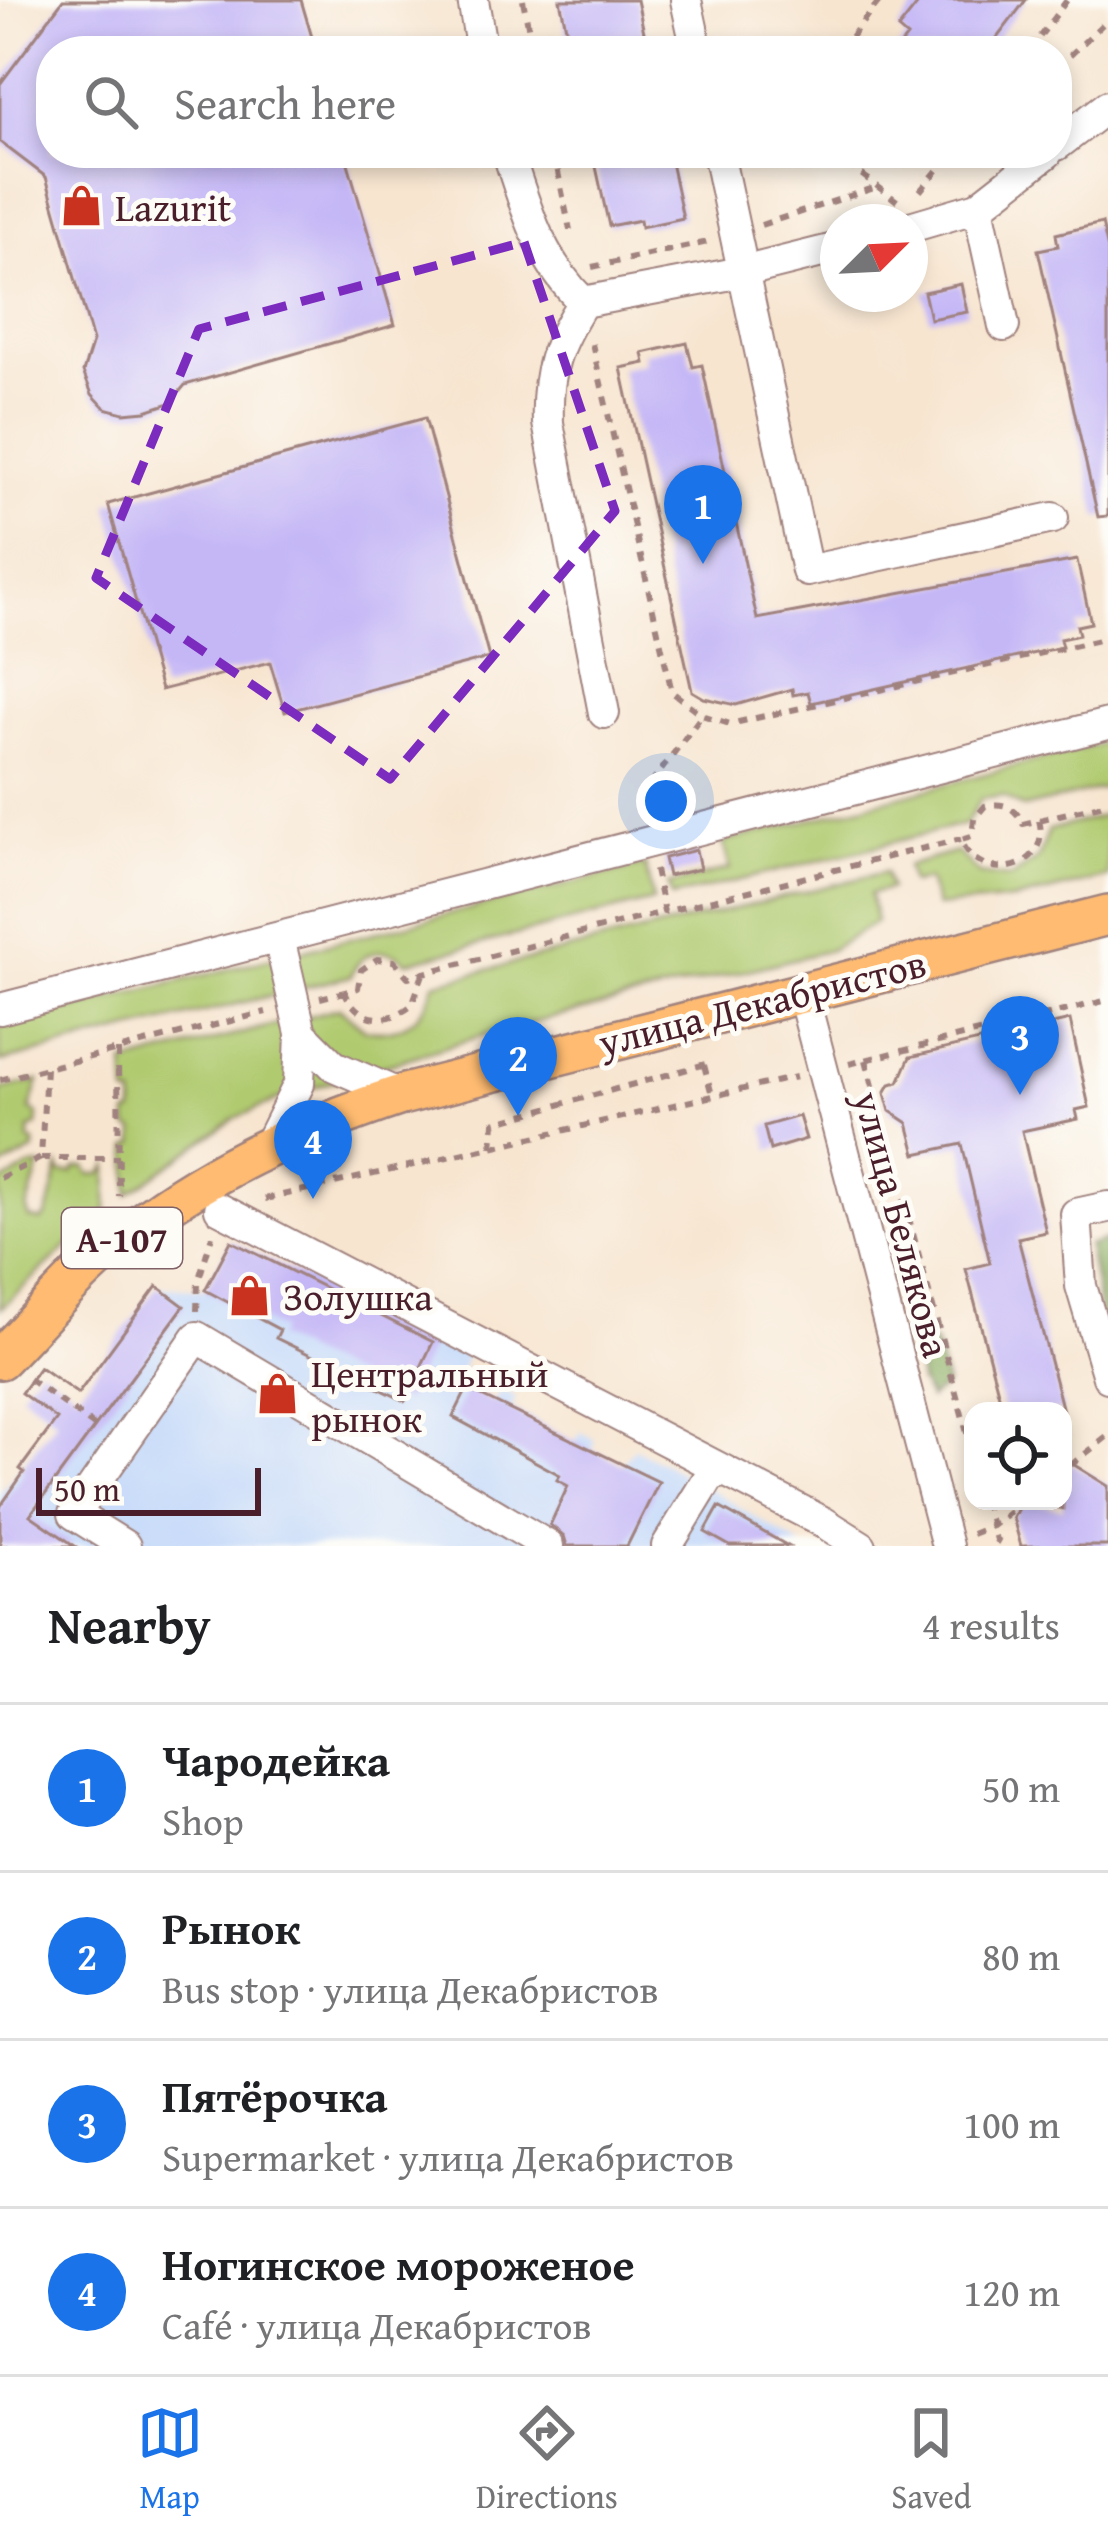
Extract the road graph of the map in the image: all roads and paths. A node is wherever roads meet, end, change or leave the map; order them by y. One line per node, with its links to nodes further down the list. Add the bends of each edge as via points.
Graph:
1 (473, 0): 7 (street)
2 (523, 0): 8 (path)
3 (686, 0): 9 (street)
4 (880, 0): 10 (path)
5 (1067, 0): 11 (path)
6 (1108, 20): 12 (path)
7 (479, 36)
8 (530, 36)
9 (694, 36)
10 (852, 36)
11 (1040, 36)
12 (1072, 54)
13 (1105, 115): 14 (street)
14 (1072, 136)
15 (513, 168): 29 (street, via 535,235)
16 (557, 168): 25 (path)
17 (721, 168): 24 (street)
18 (852, 168): 21 (path)
19 (940, 168): 21 (path, via 924,189 895,202)
20 (1028, 168): 22 (street)
21 (877, 188): 24 (path)
22 (978, 207): 23 (street); 30 (street)
23 (928, 222)
24 (735, 236): 27 (path); 28 (street)
25 (573, 247)
26 (820, 252): 28 (street)
27 (578, 270)
28 (742, 272): 29 (street); 32 (street, via 807,572)
29 (583, 302): 34 (street, via 546,386)
30 (1004, 326)
31 (591, 336): 35 (path, via 672,692)
32 (1053, 518)
33 (1108, 638): 35 (path, via 730,724)
34 (604, 713)
35 (702, 715): 40 (path, via 639,800)
36 (1108, 724): 40 (street)
37 (1108, 802): 38 (path)
38 (1039, 820): 39 (path, via 1023,824 1004,804 985,806 972,836); 39 (path, via 1041,839 1031,856 1007,870 975,861)
39 (961, 839): 41 (path)
40 (651, 853): 41 (path); 43 (street)
41 (664, 912): 44 (path)
42 (1108, 914): 45 (main road, улица Декабристов / А-107)
43 (279, 938): 48 (street); 49 (street)
44 (423, 974): 46 (path, via 408,977 394,961 377,959 361,970 358,988); 46 (path, via 412,1005 391,1017 363,1015)
45 (802, 991): 53 (street, улица Белякова); 55 (main road, улица Декабристов / А-107)
46 (345, 992): 49 (path)
47 (1108, 1000): 51 (path)
48 (0, 1009)
49 (298, 1019): 50 (path); 55 (street, via 334,1066); 57 (street, via 299,1084)
50 (118, 1049): 52 (path); 60 (path)
51 (866, 1060): 53 (path); 68 (path)
52 (46, 1068): 54 (path); 59 (path)
53 (823, 1071): 56 (path); 80 (street, улица Белякова)
54 (0, 1080)
55 (401, 1095): 57 (main road, улица Декабристов / А-107)
56 (712, 1096): 58 (path); 58 (path, via 709,1063 494,1123)
57 (268, 1145): 66 (main road, улица Декабристов / А-107, via 188,1189 115,1243)
58 (492, 1147): 64 (path)
59 (41, 1158): 60 (path); 61 (path)
60 (119, 1158): 62 (path)
61 (0, 1178)
62 (119, 1196)
63 (1108, 1207): 67 (street, via 1076,1214 1081,1286)
64 (220, 1209): 65 (path, via 198,1282); 72 (street)
65 (196, 1337): 70 (street); 78 (street)
66 (8, 1364): 70 (path)
67 (1108, 1377)
68 (964, 1422)
69 (1108, 1436): 71 (path)
70 (122, 1445): 77 (street, via 74,1514)
71 (1072, 1464)
72 (725, 1472): 76 (street, via 710,1476); 79 (street)
73 (988, 1510): 75 (path)
74 (1012, 1510): 75 (path)
75 (992, 1526): 81 (path)
76 (682, 1540)
77 (125, 1546)
78 (548, 1546)
79 (861, 1546)
80 (947, 1546)
81 (1007, 1546)

